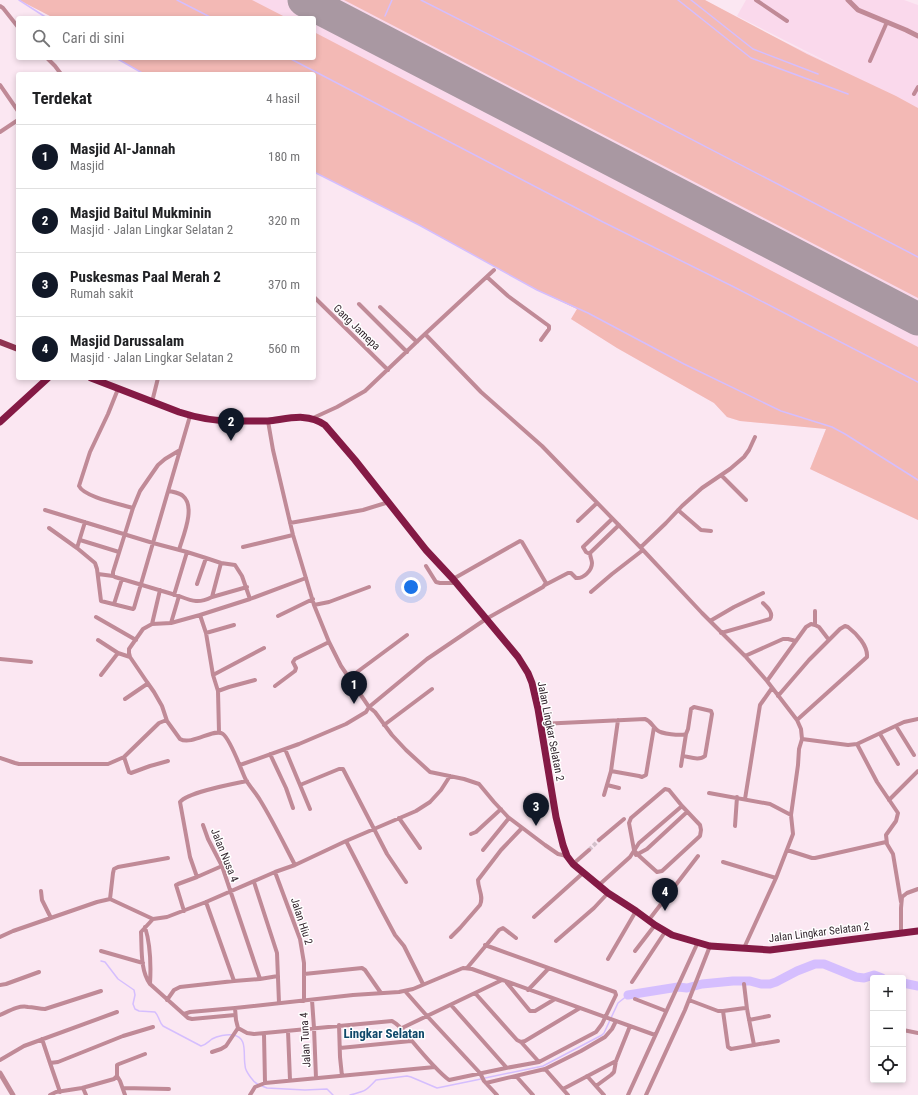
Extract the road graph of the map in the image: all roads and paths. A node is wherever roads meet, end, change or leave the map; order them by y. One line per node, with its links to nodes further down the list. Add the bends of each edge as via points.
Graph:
1 (756, 0): 4 (street)
2 (848, 0): 5 (street, via 858,10)
3 (0, 6): 6 (street)
4 (787, 21)
5 (887, 22): 7 (street); 9 (street)
6 (16, 25)
7 (918, 36)
8 (49, 60): 10 (street)
9 (870, 62)
10 (60, 72)
11 (0, 85): 14 (street)
12 (918, 86): 13 (street)
13 (914, 94)
14 (16, 108)
15 (16, 121): 16 (street)
16 (0, 132)
17 (494, 270): 18 (street)
18 (487, 277): 22 (street); 23 (street, via 549,326)
19 (316, 299): 28 (street, Gang Jamepa)
20 (359, 304): 27 (street)
21 (380, 307): 25 (street)
22 (425, 334): 25 (street); 44 (street, via 481,392 542,446)
23 (541, 340)
24 (0, 342): 26 (main road)
25 (417, 342): 27 (street)
26 (16, 348)
27 (406, 352): 28 (street)
28 (388, 370): 35 (street, via 365,391)
29 (46, 380): 37 (highway)
30 (96, 380): 32 (highway)
31 (157, 380): 33 (street)
32 (118, 389): 33 (highway); 45 (street, via 90,452 79,486 82,491 95,497)
33 (151, 402): 34 (highway)
34 (190, 416): 36 (highway, via 213,421); 39 (street)
35 (313, 418): 36 (highway); 43 (highway, Jalan Lingkar Selatan 2, via 325,425)
36 (268, 421): 51 (street)
37 (0, 422)
38 (755, 437): 40 (street, via 744,457)
39 (180, 450): 41 (street); 45 (street, via 158,465 140,491)
40 (721, 475): 42 (street); 47 (street)
41 (169, 491): 58 (street); 62 (street, via 182,495 189,506)
42 (746, 500)
43 (389, 502): 51 (street, via 363,510); 73 (highway, Jalan Lingkar Selatan 2)
44 (597, 503): 48 (street); 49 (street)
45 (133, 508): 55 (street)
46 (45, 510): 50 (street)
47 (678, 510): 54 (street, via 701,530); 61 (street)
48 (612, 519): 52 (street); 65 (street, via 584,546)
49 (578, 521)
50 (85, 522): 55 (street); 57 (street)
51 (290, 523): 56 (street)
52 (619, 525): 61 (street); 65 (street)
53 (49, 528): 60 (street)
54 (712, 531)
55 (124, 534): 58 (street); 63 (street)
56 (293, 536): 59 (street); 71 (street)
57 (80, 540): 60 (street); 63 (street)
58 (153, 543): 62 (street); 74 (street)
59 (243, 547)
60 (77, 548): 69 (street, via 95,563)
61 (642, 548): 80 (street); 94 (street)
62 (179, 550): 64 (street)
63 (119, 552): 70 (street)
64 (188, 552): 66 (street); 82 (street)
65 (590, 554): 76 (street, via 591,567 581,578 576,578 568,572)
66 (206, 558): 67 (street); 75 (street)
67 (221, 563): 77 (street, via 234,565); 83 (street)
68 (426, 566): 73 (street, via 436,582)
69 (98, 574): 70 (street); 87 (street, via 101,601)
70 (113, 576): 72 (street)
71 (306, 578): 84 (street); 85 (street)
72 (122, 579): 74 (street); 87 (street)
73 (454, 581): 76 (street, via 520,541); 93 (highway, Jalan Lingkar Selatan 2)
74 (141, 584): 79 (street); 87 (street, via 134,608)
75 (197, 584)
76 (546, 585): 93 (street)
77 (246, 587): 83 (street); 84 (street)
78 (369, 587): 88 (street)
79 (160, 590): 82 (street); 96 (street)
80 (591, 592)
81 (764, 593): 94 (street)
82 (176, 595): 83 (street, via 198,602); 95 (street)
83 (212, 597)
84 (250, 599): 90 (street)
85 (313, 599): 88 (street); 91 (street)
86 (763, 603): 100 (street, via 771,614 770,618)
87 (114, 604)
88 (314, 605): 106 (street)
89 (815, 612): 98 (street)
90 (200, 615): 95 (street); 99 (street)
91 (278, 616)
92 (96, 617): 103 (street)
93 (486, 619): 125 (street, via 427,659); 130 (highway, Jalan Lingkar Selatan 2, via 528,673)
94 (710, 621): 100 (street)
95 (171, 623): 96 (street)
96 (152, 624): 103 (street, via 143,629)
97 (234, 625): 99 (street)
98 (815, 625): 104 (street); 105 (street, via 808,625)
99 (206, 633): 114 (street)
100 (721, 633): 109 (street)
101 (407, 636): 115 (street)
102 (98, 640): 108 (street)
103 (136, 640): 110 (street, via 129,649)
104 (829, 640): 123 (street); 128 (street, via 840,629 848,627 862,642 867,657)
105 (796, 641): 109 (street, via 783,639); 117 (street)
106 (329, 642): 115 (street); 119 (street, via 295,659 295,671)
107 (264, 648): 114 (street)
108 (118, 653): 110 (street); 113 (street)
109 (745, 656): 117 (street)
110 (130, 657): 118 (street)
111 (0, 659): 112 (street)
112 (32, 662)
113 (101, 675)
114 (213, 675): 122 (street)
115 (349, 678): 125 (street)
116 (255, 680): 122 (street)
117 (767, 681): 120 (street)
118 (147, 682): 124 (street); 129 (street, via 162,706)
119 (275, 686)
120 (772, 688): 123 (street); 160 (street, via 760,705)
121 (432, 689): 132 (street)
122 (218, 691): 135 (street)
123 (778, 696): 128 (street)
124 (125, 698)
125 (369, 707): 132 (street); 140 (street, via 366,712 346,724)
126 (917, 719): 131 (street); 133 (street)
127 (618, 720): 130 (street); 134 (street, via 645,719); 150 (street)
128 (796, 720): 138 (street, via 801,729)
129 (167, 721): 135 (street, via 183,741); 144 (street, via 159,723)
130 (540, 724): 187 (highway, Jalan Lingkar Selatan 2, via 559,833)
131 (918, 724)
132 (384, 725): 152 (street, via 430,772)
133 (896, 726): 137 (street); 142 (street)
134 (654, 727): 136 (street, via 659,732 681,736); 150 (street, via 646,775 642,777)
135 (218, 732): 148 (street, via 224,734)
136 (686, 734): 143 (street); 143 (street, via 692,708 711,711 705,756 702,759)
137 (880, 734): 139 (street); 147 (street)
138 (802, 739): 139 (street); 167 (street)
139 (857, 744): 161 (street, via 877,782)
140 (286, 749): 141 (street); 154 (street)
141 (270, 754): 148 (street); 163 (street)
142 (914, 755)
143 (683, 756): 149 (street)
144 (124, 757): 145 (street, via 108,764 15,764); 146 (street, via 131,773)
145 (0, 758)
146 (168, 761)
147 (898, 764)
148 (240, 765): 153 (street)
149 (681, 766)
150 (611, 771): 155 (street)
151 (918, 771): 161 (street)
152 (450, 776): 165 (street, via 479,784); 168 (street, via 430,802)
153 (247, 780): 193 (street); 197 (street, via 186,797 180,802 190,857)
154 (300, 784): 164 (street); 174 (street, via 343,769)
155 (607, 785): 156 (street); 158 (street)
156 (619, 788)
157 (709, 793): 159 (street)
158 (604, 795)
159 (737, 797): 160 (street); 172 (street)
160 (745, 799): 167 (street, via 770,804)
161 (890, 800): 178 (street, via 898,816 886,834)
162 (682, 806): 166 (street); 179 (street); 183 (street, via 670,790 665,789 631,818 629,823)
163 (293, 808)
164 (310, 809)
165 (501, 809): 169 (street); 175 (street, via 476,832)
166 (687, 812): 185 (street); 186 (street, via 700,825 700,836 662,871 657,872)
167 (791, 814): 184 (street, via 793,834)
168 (399, 818): 174 (street); 180 (street)
169 (510, 818): 173 (street); 181 (street)
170 (624, 819): 176 (street)
171 (203, 825): 194 (street, Jalan Nusa 4)
172 (735, 826)
173 (522, 828): 187 (street, via 558,854); 221 (street, via 478,880 482,896 480,905)
174 (373, 829): 177 (street); 200 (street)
175 (470, 834)
176 (599, 840)
177 (346, 841): 193 (street); 242 (street)
178 (886, 842): 184 (street, via 815,858); 208 (street, via 893,854)
179 (639, 843): 183 (street); 185 (street)
180 (420, 848)
181 (483, 850)
182 (589, 850): 192 (street)
183 (634, 850): 186 (street); 189 (street)
184 (787, 850): 198 (street)
185 (644, 851): 186 (street)
186 (637, 854): 189 (street)
187 (567, 856): 192 (highway, Jalan Lingkar Selatan 2)
188 (698, 856): 214 (street)
189 (630, 857): 201 (street)
190 (168, 858): 206 (street, via 114,869)
191 (723, 862): 198 (street)
192 (573, 864): 196 (highway, Jalan Lingkar Selatan 2)
193 (295, 865): 195 (street)
194 (222, 866): 197 (street); 204 (street, Jalan Nusa 4)
195 (275, 872): 199 (street); 235 (street, Jalan Hiu 2, via 300,939)
196 (584, 873): 201 (highway, Jalan Lingkar Selatan 2); 211 (street)
197 (197, 877): 209 (street, via 176,885)
198 (776, 878): 227 (street)
199 (254, 882): 204 (street); 236 (street, via 277,953)
200 (406, 882)
201 (599, 885): 205 (highway, Jalan Lingkar Selatan 2)
202 (918, 889): 208 (street, via 907,893)
203 (40, 891): 212 (street)
204 (230, 892): 207 (street); 237 (street, Jalan Nusa 4)
205 (608, 894): 210 (highway, Jalan Lingkar Selatan 2); 223 (street)
206 (110, 899): 212 (street); 213 (street)
207 (206, 902): 209 (street); 238 (street)
208 (901, 902): 219 (street)
209 (184, 911): 213 (street, via 167,917)
210 (636, 912): 214 (highway, Jalan Lingkar Selatan 2); 230 (street)
211 (534, 917)
212 (50, 918): 220 (street)
213 (153, 918): 216 (street)
214 (648, 921): 215 (highway, Jalan Lingkar Selatan 2)
215 (655, 925): 218 (highway, Jalan Lingkar Selatan 2); 229 (street)
216 (145, 927): 231 (street, via 141,932); 241 (street, via 151,972)
217 (918, 931): 219 (highway, Jalan Lingkar Selatan 2)
218 (665, 932): 224 (highway, Jalan Lingkar Selatan 2); 240 (street)
219 (901, 933): 227 (highway, Jalan Lingkar Selatan 2, via 770,950)
220 (0, 937)
221 (451, 937)
222 (516, 938): 225 (street, via 503,928)
223 (556, 941)
224 (698, 942): 226 (highway, Jalan Lingkar Selatan 2); 261 (street)
225 (485, 945): 232 (street); 233 (street)
226 (710, 946): 227 (highway, Jalan Lingkar Selatan 2); 254 (street)
227 (744, 948)
228 (101, 951): 231 (street)
229 (635, 951)
230 (608, 959)
231 (143, 964): 241 (street)
232 (467, 968): 239 (street); 242 (street)
233 (549, 968): 245 (street); 269 (street, via 616,993)
234 (39, 972): 244 (street)
235 (304, 974): 248 (street, via 362,968); 255 (street, Jalan Hiu 2)
236 (278, 976): 237 (street); 256 (street)
237 (260, 979): 238 (street)
238 (234, 980): 252 (street, via 176,988)
239 (504, 981): 245 (street); 249 (street); 250 (street, via 530,1011 535,1011)
240 (632, 982)
241 (150, 984): 252 (street)
242 (423, 984): 247 (street)
243 (744, 984): 260 (street)
244 (0, 985)
245 (528, 990): 250 (street)
246 (101, 991): 265 (street, via 45,1009 28,1006)
247 (405, 991): 248 (street); 267 (street)
248 (381, 993): 253 (street)
249 (474, 993): 257 (street); 286 (street)
250 (555, 999): 259 (street)
251 (635, 999): 261 (street)
252 (167, 1000): 264 (street)
253 (312, 1000): 255 (street); 275 (street, Jalan Tuna 4)
254 (689, 1000): 262 (street); 324 (street)
255 (304, 1001): 256 (street)
256 (279, 1004): 258 (street)
257 (451, 1005): 267 (street); 296 (street)
258 (235, 1008): 264 (street); 266 (street)
259 (580, 1008): 269 (street); 286 (street)
260 (747, 1009): 262 (street); 270 (street)
261 (666, 1011): 282 (street)
262 (723, 1011): 287 (street, via 728,1047 731,1049)
263 (116, 1012): 283 (street)
264 (184, 1014): 266 (street, via 192,1019)
265 (0, 1015)
266 (235, 1015): 277 (street)
267 (427, 1016): 276 (street); 299 (street)
268 (769, 1016): 270 (street)
269 (607, 1018): 271 (street); 293 (street, via 596,1032)
270 (749, 1020): 287 (street)
271 (615, 1021): 273 (street); 297 (street, via 605,1037)
272 (339, 1025): 275 (street); 276 (street, via 392,1021); 288 (street)
273 (630, 1026): 282 (street); 292 (street)
274 (153, 1027): 294 (street)
275 (314, 1028): 278 (street); 304 (street, Jalan Tuna 4)
276 (402, 1028): 284 (street)
277 (237, 1030): 281 (street); 289 (street, via 228,1044)
278 (288, 1031): 281 (street); 305 (street)
279 (906, 1031): 280 (street)
280 (918, 1033)
281 (264, 1034): 307 (street)
282 (655, 1036): 323 (street)
283 (42, 1039): 291 (street); 294 (street)
284 (411, 1040): 288 (street); 295 (street)
285 (778, 1041): 287 (street)
286 (521, 1042): 293 (street)
287 (754, 1045)
288 (340, 1048): 301 (street)
289 (212, 1052)
290 (145, 1054): 300 (street, via 117,1065)
291 (0, 1060)
292 (616, 1061): 303 (street); 308 (street, via 611,1075)
293 (539, 1062): 296 (street)
294 (50, 1063): 313 (street)
295 (435, 1067): 299 (street, via 449,1080); 301 (street)
296 (506, 1068): 299 (street)
297 (545, 1069): 302 (street); 312 (street)
298 (0, 1073): 314 (street)
299 (480, 1075): 306 (street)
300 (117, 1076): 309 (street); 310 (street)
301 (342, 1076): 304 (street)
302 (516, 1076): 306 (street); 320 (street)
303 (587, 1076): 308 (street); 312 (street)
304 (316, 1078): 305 (street)
305 (290, 1080): 307 (street)
306 (485, 1082): 319 (street)
307 (264, 1083): 318 (street, via 255,1087)
308 (596, 1086): 322 (street)
309 (84, 1088): 313 (street); 316 (street)
310 (123, 1088): 311 (street); 317 (street)
311 (169, 1089)
312 (563, 1089): 321 (street)
313 (60, 1092): 315 (street)
314 (13, 1095)
315 (50, 1095)
316 (86, 1095)
317 (125, 1095)
318 (250, 1095)
319 (497, 1095)
320 (533, 1095)
321 (568, 1095)
322 (604, 1095)
323 (628, 1095)
324 (646, 1095)

